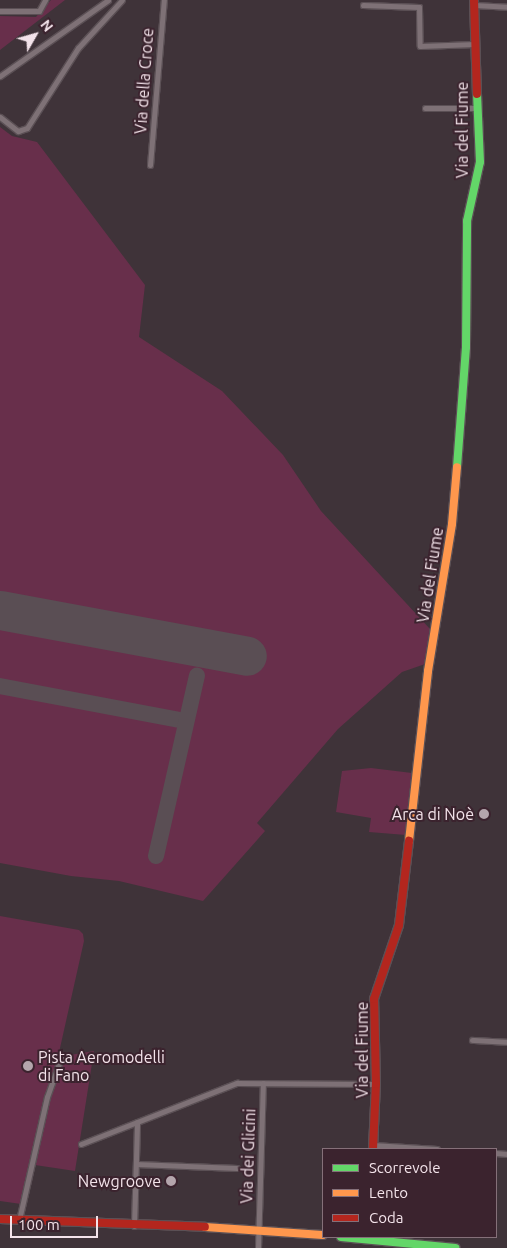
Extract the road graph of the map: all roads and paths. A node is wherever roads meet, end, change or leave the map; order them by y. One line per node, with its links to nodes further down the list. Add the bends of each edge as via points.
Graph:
1 (45, 0): 9 (street, via 39,11)
2 (108, 0): 11 (street)
3 (122, 0): 14 (street, via 78,48 27,128 18,131)
4 (164, 0): 15 (street, Via della Croce)
5 (393, 2): 7 (street); 10 (street, via 393,8 419,8 420,46)
6 (474, 2): 8 (street); 10 (street, Via del Fiume)
7 (362, 5)
8 (507, 7)
9 (0, 11)
10 (475, 44): 13 (street, Via del Fiume)
11 (0, 76)
12 (425, 108): 13 (street)
13 (477, 108): 20 (street, Via del Fiume, via 480,162 466,232 466,347 452,524 424,700 399,925 374,999)
14 (0, 117)
15 (150, 164)
16 (472, 1040): 17 (street)
17 (507, 1042)
18 (61, 1058): 28 (street, via 47,1097)
19 (263, 1083): 20 (street); 21 (street, via 237,1083); 30 (street, Via dei Glicini)
20 (376, 1084): 23 (street, Via del Fiume)
21 (137, 1122): 22 (street); 25 (street)
22 (81, 1144)
23 (373, 1147): 24 (street)
24 (405, 1148)
25 (136, 1164): 26 (street); 29 (street)
26 (237, 1168)
27 (0, 1220): 28 (street)
28 (19, 1220): 29 (street)
29 (134, 1227): 30 (street)
30 (258, 1229): 31 (street); 34 (street, Via dei Glicini)
31 (322, 1235)
32 (366, 1238): 33 (street)
33 (425, 1247): 35 (street)
34 (258, 1248)
35 (456, 1248)

